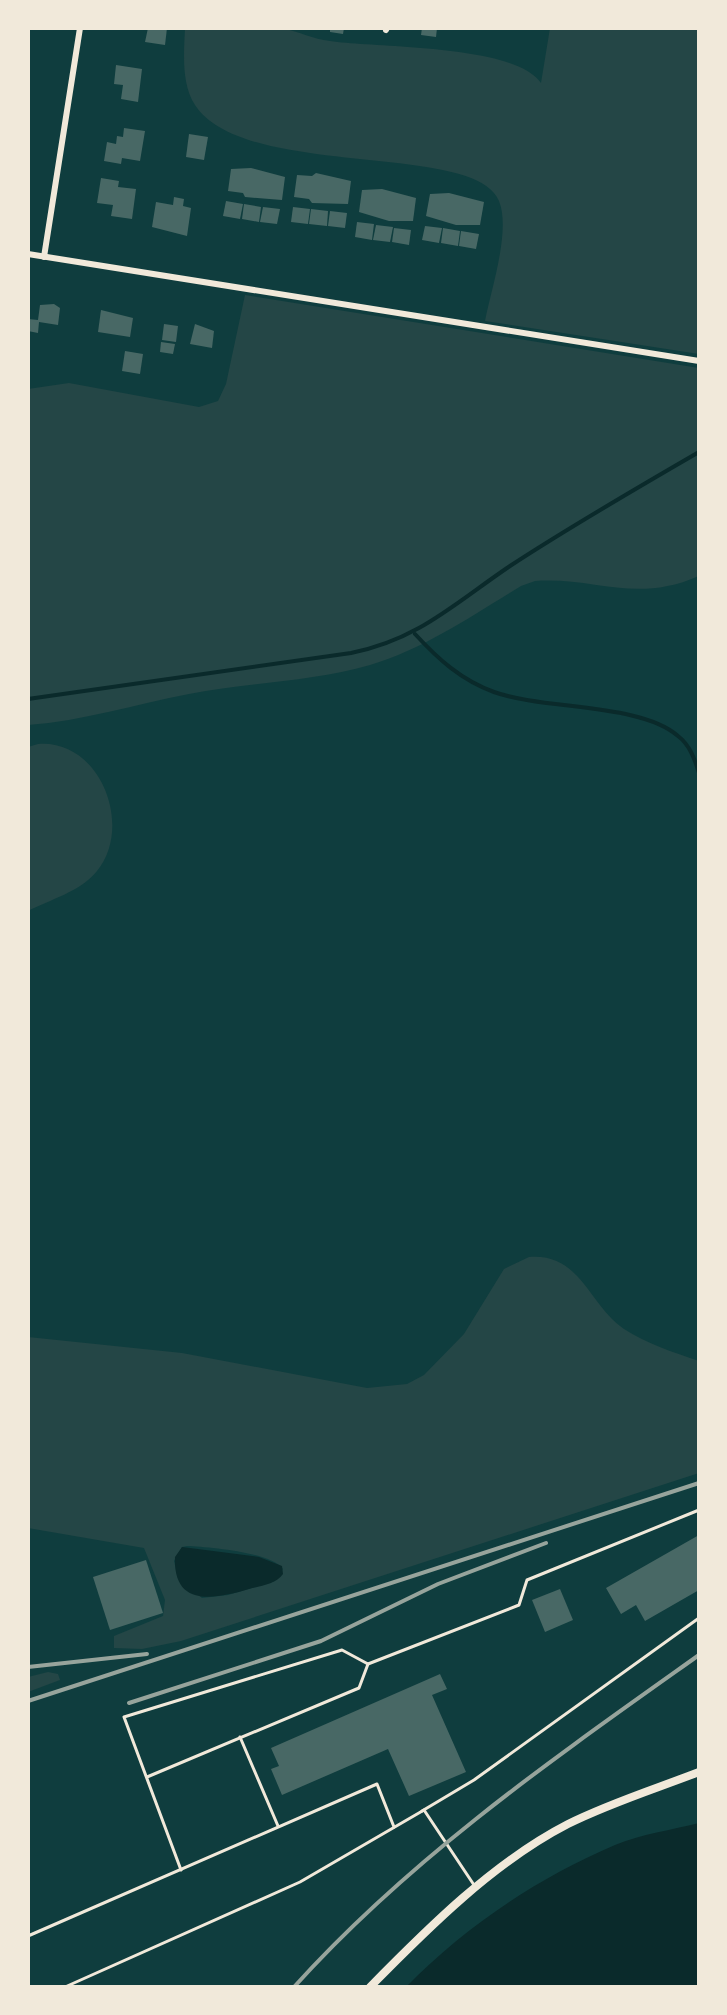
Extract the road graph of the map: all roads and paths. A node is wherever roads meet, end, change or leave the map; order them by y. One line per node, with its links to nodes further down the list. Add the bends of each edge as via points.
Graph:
1 (80, 28): 3 (street)
2 (28, 254): 3 (street)
3 (44, 257): 4 (street)
4 (699, 361)
5 (699, 1510): 7 (lane, via 527,1580 519,1605)
6 (699, 1618): 11 (lane, via 474,1780)
7 (368, 1664): 8 (lane, via 359,1688); 10 (lane, via 342,1650 124,1717)
8 (240, 1737): 10 (lane); 12 (lane)
9 (699, 1772): 15 (street, via 565,1826)
10 (146, 1777): 14 (lane)
11 (422, 1811): 13 (lane); 15 (lane)
12 (278, 1827): 13 (lane, via 377,1784); 14 (lane)
13 (394, 1827): 17 (lane, via 300,1882)
14 (181, 1870): 16 (lane)
15 (476, 1888): 18 (street)
16 (28, 1936)
17 (65, 1987)
18 (370, 1987)

